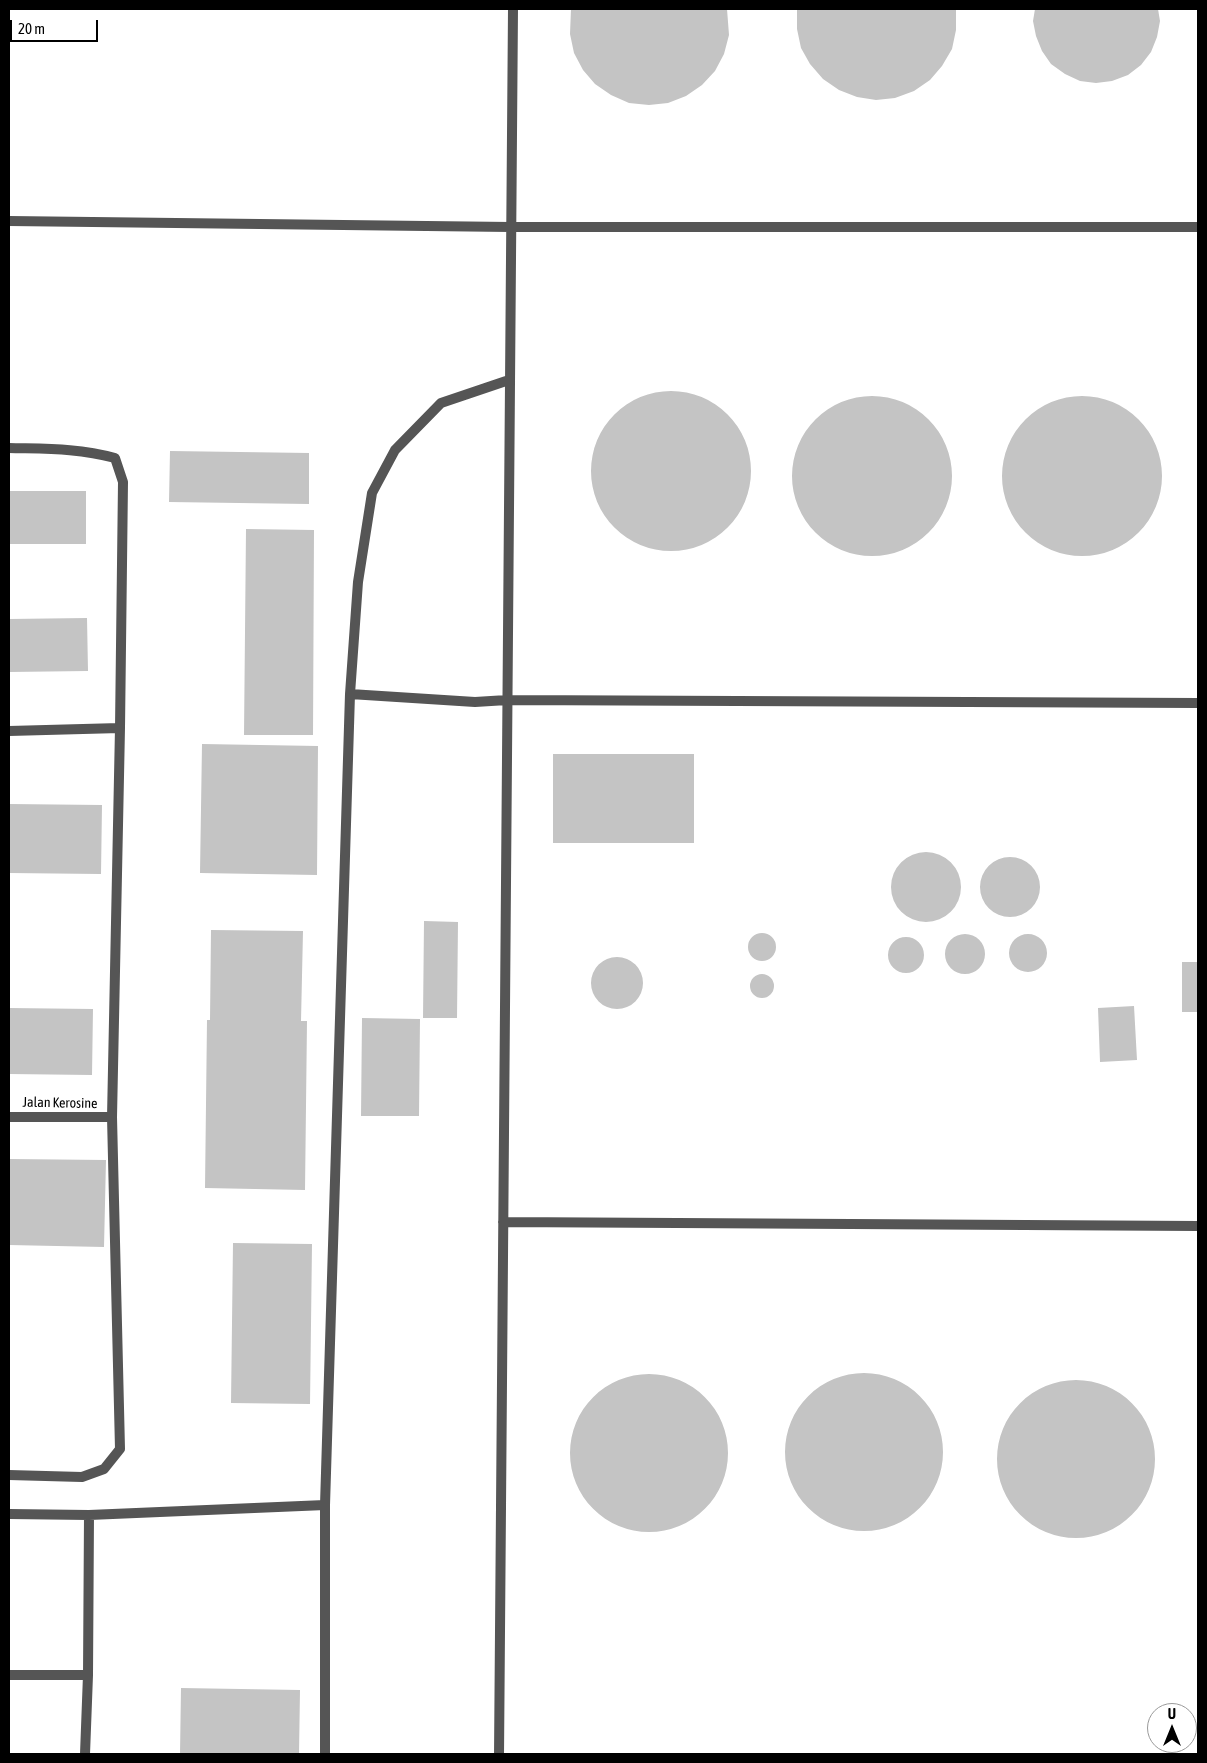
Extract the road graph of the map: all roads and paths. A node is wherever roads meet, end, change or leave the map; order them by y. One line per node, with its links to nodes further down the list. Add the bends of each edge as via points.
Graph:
1 (513, 9): 3 (lane)
2 (9, 221): 3 (lane)
3 (510, 227): 4 (lane); 5 (lane)
4 (1198, 227)
5 (510, 380): 7 (lane, via 441,403 395,450 372,493 358,582); 8 (lane)
6 (9, 448): 10 (lane, via 75,450 115,458 123,482)
7 (350, 694): 8 (lane, via 475,702); 17 (lane)
8 (507, 700): 9 (lane); 14 (lane)
9 (1198, 703)
10 (120, 728): 11 (lane); 13 (lane)
11 (9, 731)
12 (9, 1117): 13 (lane, Jalan Kerosine)
13 (112, 1118): 16 (lane, via 120,1449 104,1470 82,1477)
14 (503, 1222): 15 (lane); 24 (lane)
15 (1198, 1226)
16 (9, 1475)
17 (325, 1505): 19 (lane); 23 (lane)
18 (9, 1514): 19 (lane)
19 (89, 1515): 20 (lane)
20 (88, 1675): 21 (lane); 22 (lane)
21 (9, 1676)
22 (85, 1754)
23 (325, 1754)
24 (499, 1754)

